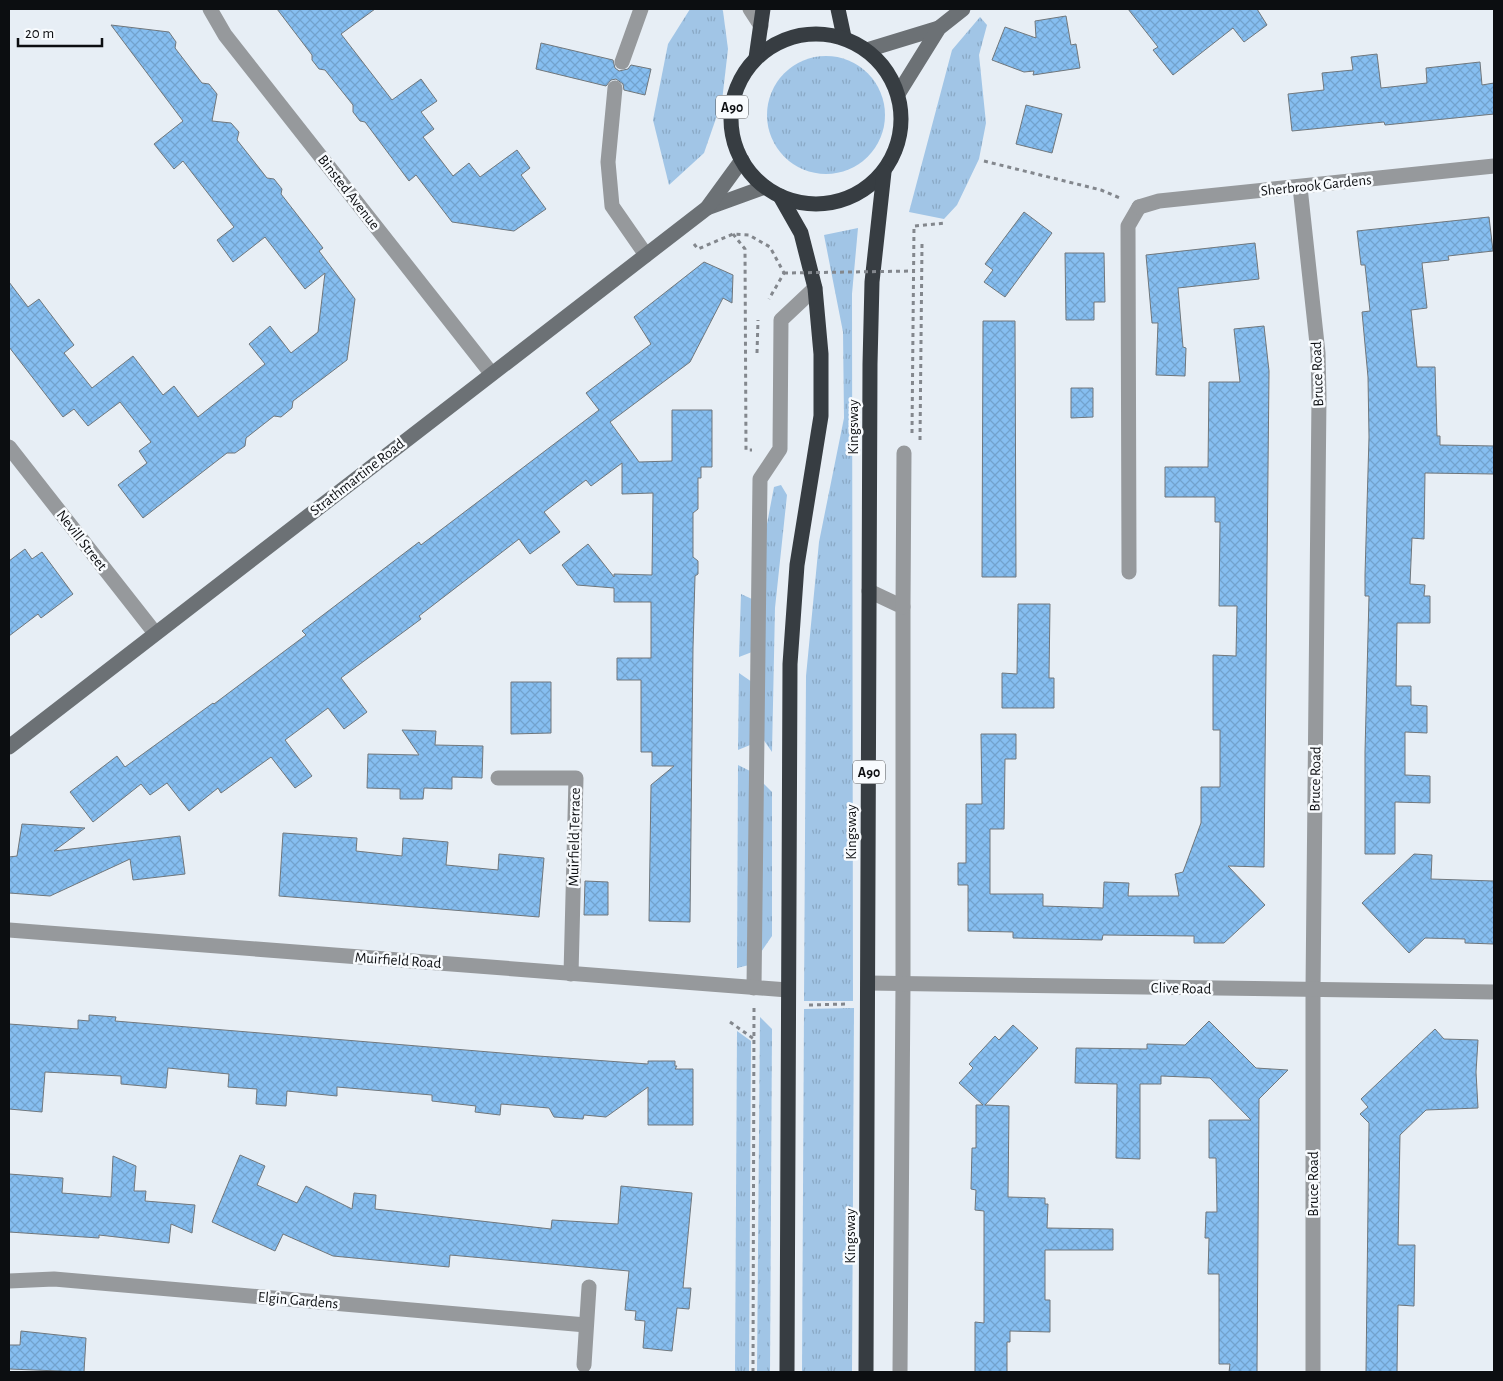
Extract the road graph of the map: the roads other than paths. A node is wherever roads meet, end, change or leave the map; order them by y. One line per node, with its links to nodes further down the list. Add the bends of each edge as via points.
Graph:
1 (210, 9): 24 (street, Binsted Avenue, via 225,35)
2 (640, 9): 12 (street)
3 (750, 9): 7 (street)
4 (763, 9): 7 (highway, A90)
5 (838, 9): 9 (highway)
6 (963, 9): 8 (street)
7 (760, 26): 11 (highway, A90)
8 (939, 28): 10 (street); 14 (street)
9 (844, 38): 10 (highway, A90); 11 (highway, via 820,33 797,35 775,44)
10 (867, 50): 14 (highway, A90, via 886,69)
11 (756, 58): 15 (highway, A90, via 740,82 730,118 733,140)
12 (622, 62)
13 (616, 88): 22 (street, via 608,162 612,206)
14 (898, 94): 17 (highway, A90, via 902,114 900,134)
15 (742, 160): 18 (highway, A90); 21 (street, Strathmartine Road)
16 (1494, 166): 19 (street, Sherbrook Gardens)
17 (884, 172): 20 (highway, via 862,191 836,202 808,204); 28 (highway, Kingsway / A90, via 872,282)
18 (765, 187): 20 (highway, A90); 21 (street, Strathmartine Road)
19 (1300, 187): 27 (street, Sherbrook Gardens, via 1159,202 1139,207 1128,226); 38 (street, Bruce Road, via 1318,353)
20 (780, 196): 23 (highway, via 800,234)
21 (707, 208): 22 (street, Strathmartine Road)
22 (646, 255): 24 (street, Strathmartine Road)
23 (815, 288): 37 (street, via 781,320 780,448 760,479); 40 (highway, via 821,354 821,416 797,566 790,664)
24 (491, 373): 30 (street, Strathmartine Road)
25 (9, 447): 30 (street, Nevill Street)
26 (904, 452): 29 (street)
27 (1130, 572)
28 (869, 591): 29 (street); 35 (highway, Kingsway / A90)
29 (903, 608): 36 (street)
30 (154, 633): 31 (street, Strathmartine Road)
31 (9, 747)
32 (498, 778): 34 (street, Muirfield Terrace, via 576,778)
33 (9, 930): 34 (street, Muirfield Road)
34 (571, 974): 37 (street, Muirfield Road)
35 (868, 983): 36 (street, Clive Road); 46 (highway, Kingsway / A90)
36 (903, 984): 38 (street, Clive Road); 47 (street)
37 (754, 988): 40 (street, Muirfield Road)
38 (1313, 989): 39 (street, Clive Road); 48 (street, Bruce Road)
39 (1494, 992)
40 (788, 997): 45 (highway)
41 (9, 1282): 43 (street, Elgin Gardens, via 54,1279)
42 (590, 1287): 43 (street)
43 (586, 1325): 44 (street)
44 (584, 1365)
45 (787, 1372)
46 (866, 1372)
47 (900, 1372)
48 (1313, 1372)

